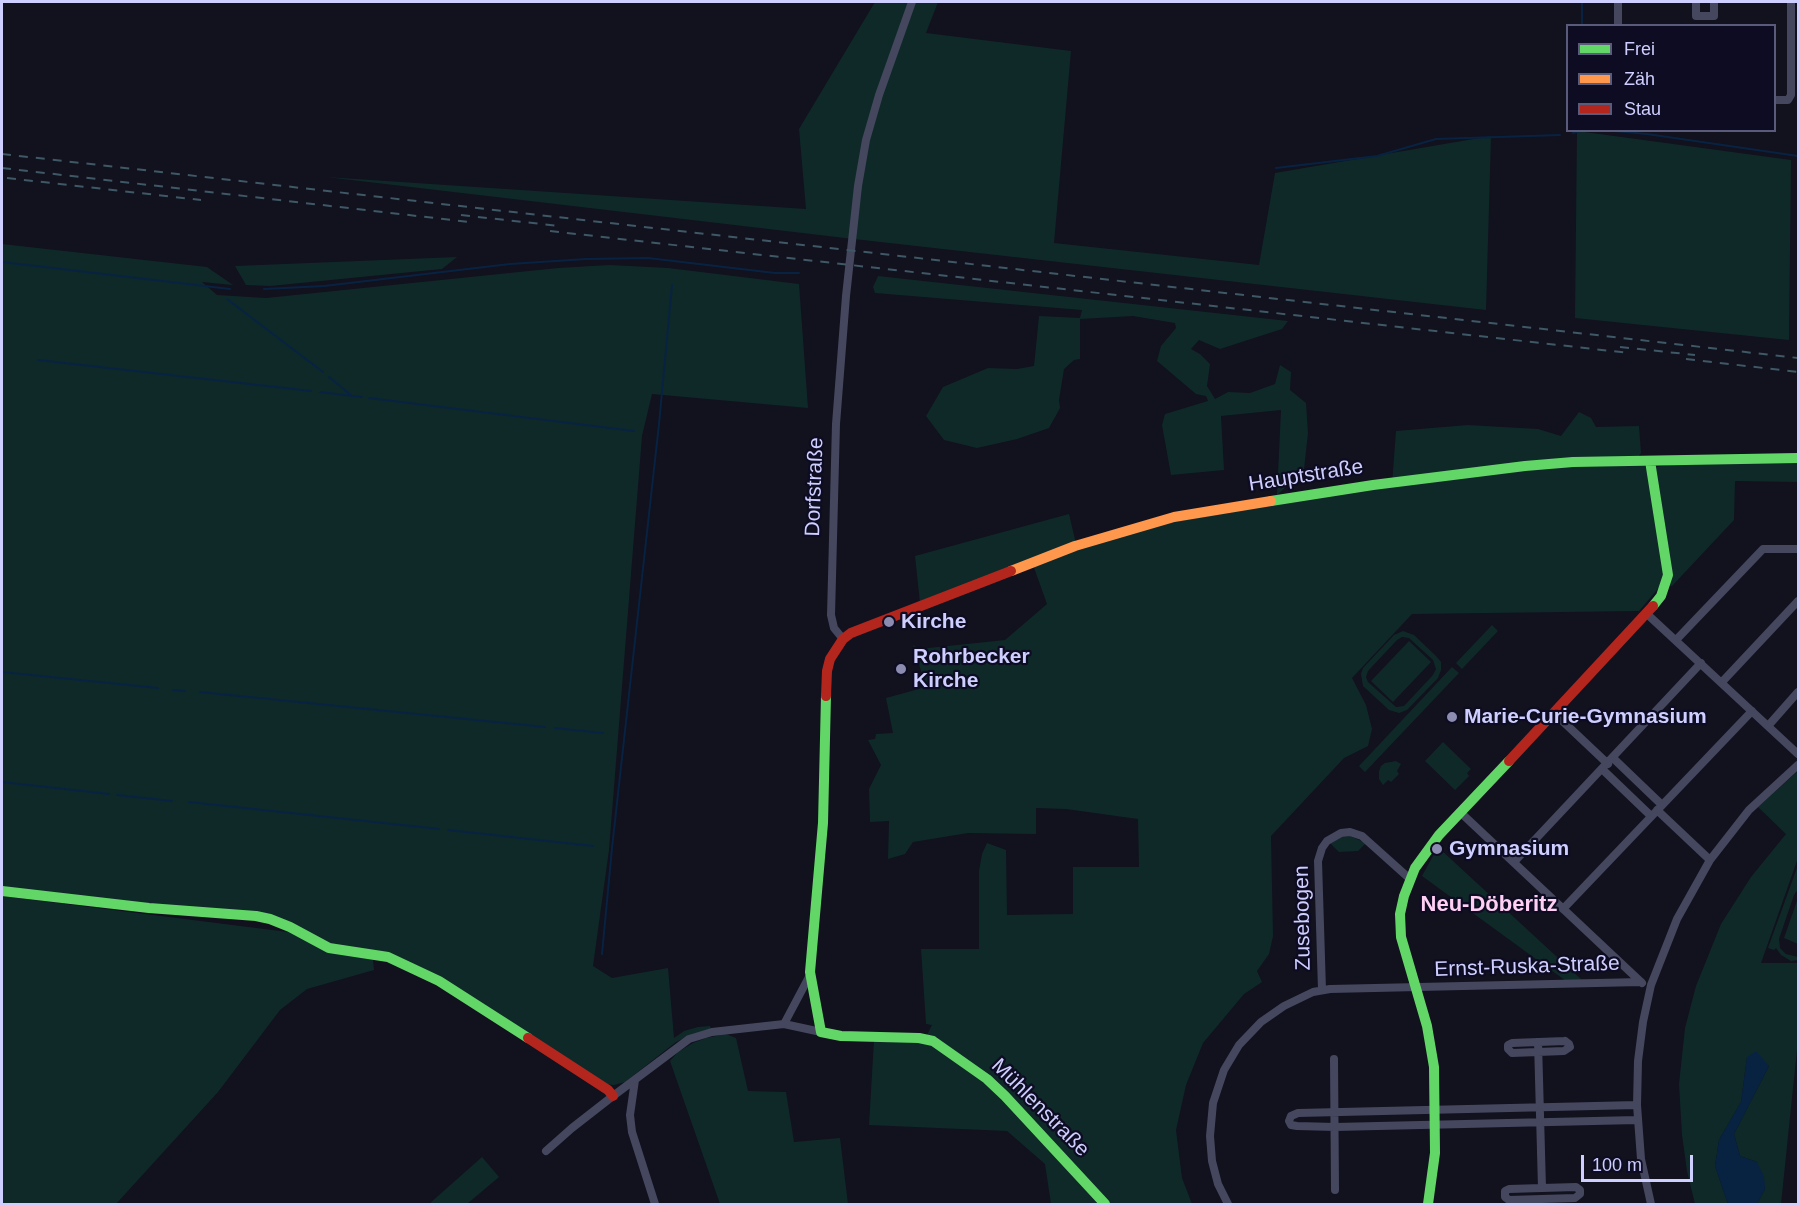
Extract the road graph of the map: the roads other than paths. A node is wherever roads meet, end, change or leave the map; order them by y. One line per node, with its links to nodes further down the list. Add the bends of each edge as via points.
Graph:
1 (912, 2): 13 (street, Dorfstraße, via 869,127 846,296 836,424 831,615 834,628)
2 (1618, 2): 6 (street)
3 (1696, 2): 4 (street, via 1696,16 1714,16)
4 (1714, 2)
5 (1791, 2): 7 (street, via 1791,95 1788,100)
6 (1618, 24)
7 (1776, 100)
8 (1798, 458): 9 (street, Hauptstraße)
9 (1650, 461): 12 (street, via 1668,575 1661,596); 13 (street, Hauptstraße, via 1573,462 1422,478 1174,517 1075,546)
10 (1798, 549): 14 (street, via 1762,549)
11 (1798, 601): 16 (street)
12 (1647, 614): 14 (street); 19 (street)
13 (843, 639): 31 (street, via 827,671 823,823)
14 (1677, 639): 15 (street)
15 (1701, 663): 16 (street); 22 (street)
16 (1722, 682): 18 (street)
17 (1798, 692): 20 (street)
18 (1752, 711): 20 (street); 24 (street)
19 (1554, 713): 22 (street); 25 (street)
20 (1768, 726): 21 (street)
21 (1798, 754)
22 (1607, 764): 24 (street); 24 (street); 27 (street)
23 (1798, 765): 26 (street, via 1749,810)
24 (1657, 810): 26 (street); 30 (street)
25 (1460, 812): 27 (street); 28 (street, via 1422,856)
26 (1710, 860): 33 (street, via 1677,919)
27 (1514, 862): 30 (street)
28 (1410, 879): 34 (street, via 1400,914 1401,938); 35 (street, Zusebogen, via 1362,836 1341,833 1327,841 1318,861)
29 (2, 891): 42 (street, via 256,916 290,927 329,948 388,957 439,981)
30 (1563, 909): 32 (street)
31 (810, 975): 36 (street); 37 (street)
32 (1641, 982): 33 (street); 34 (street, Ernst-Ruska-Straße)
33 (1651, 985): 43 (street, via 1638,1061)
34 (1415, 988): 35 (street, Ernst-Ruska-Straße); 45 (street, via 1427,1026)
35 (1322, 990): 56 (street, Ernst-Ruska-Straße, via 1302,996 1261,1022 1239,1045 1224,1070 1213,1103 1210,1136 1218,1184)
36 (784, 1024): 37 (street); 41 (street, via 712,1032 689,1039)
37 (821, 1032): 55 (street, Mühlenstraße, via 933,1041 999,1090)
38 (1538, 1042): 39 (street); 39 (street, via 1508,1045 1512,1053); 39 (street, via 1565,1041 1570,1047 1564,1052)
39 (1538, 1052): 44 (street)
40 (1334, 1059): 46 (street)
41 (635, 1080): 42 (street); 54 (street, via 630,1114 632,1132)
42 (613, 1096): 51 (street)
43 (1637, 1105): 44 (street); 47 (street)
44 (1540, 1107): 45 (street); 48 (street)
45 (1436, 1109): 46 (street); 49 (street)
46 (1335, 1112): 50 (street); 50 (street, via 1298,1113 1289,1121 1297,1126)
47 (1637, 1120): 48 (street); 58 (street)
48 (1540, 1122): 49 (street); 52 (street)
49 (1436, 1124): 50 (street); 57 (street)
50 (1335, 1127): 53 (street)
51 (546, 1152)
52 (1542, 1188): 52 (street, via 1504,1191 1509,1200 1575,1198 1580,1194 1576,1187)
53 (1335, 1190)
54 (655, 1204)
55 (1105, 1204)
56 (1228, 1204)
57 (1428, 1204)
58 (1651, 1204)

